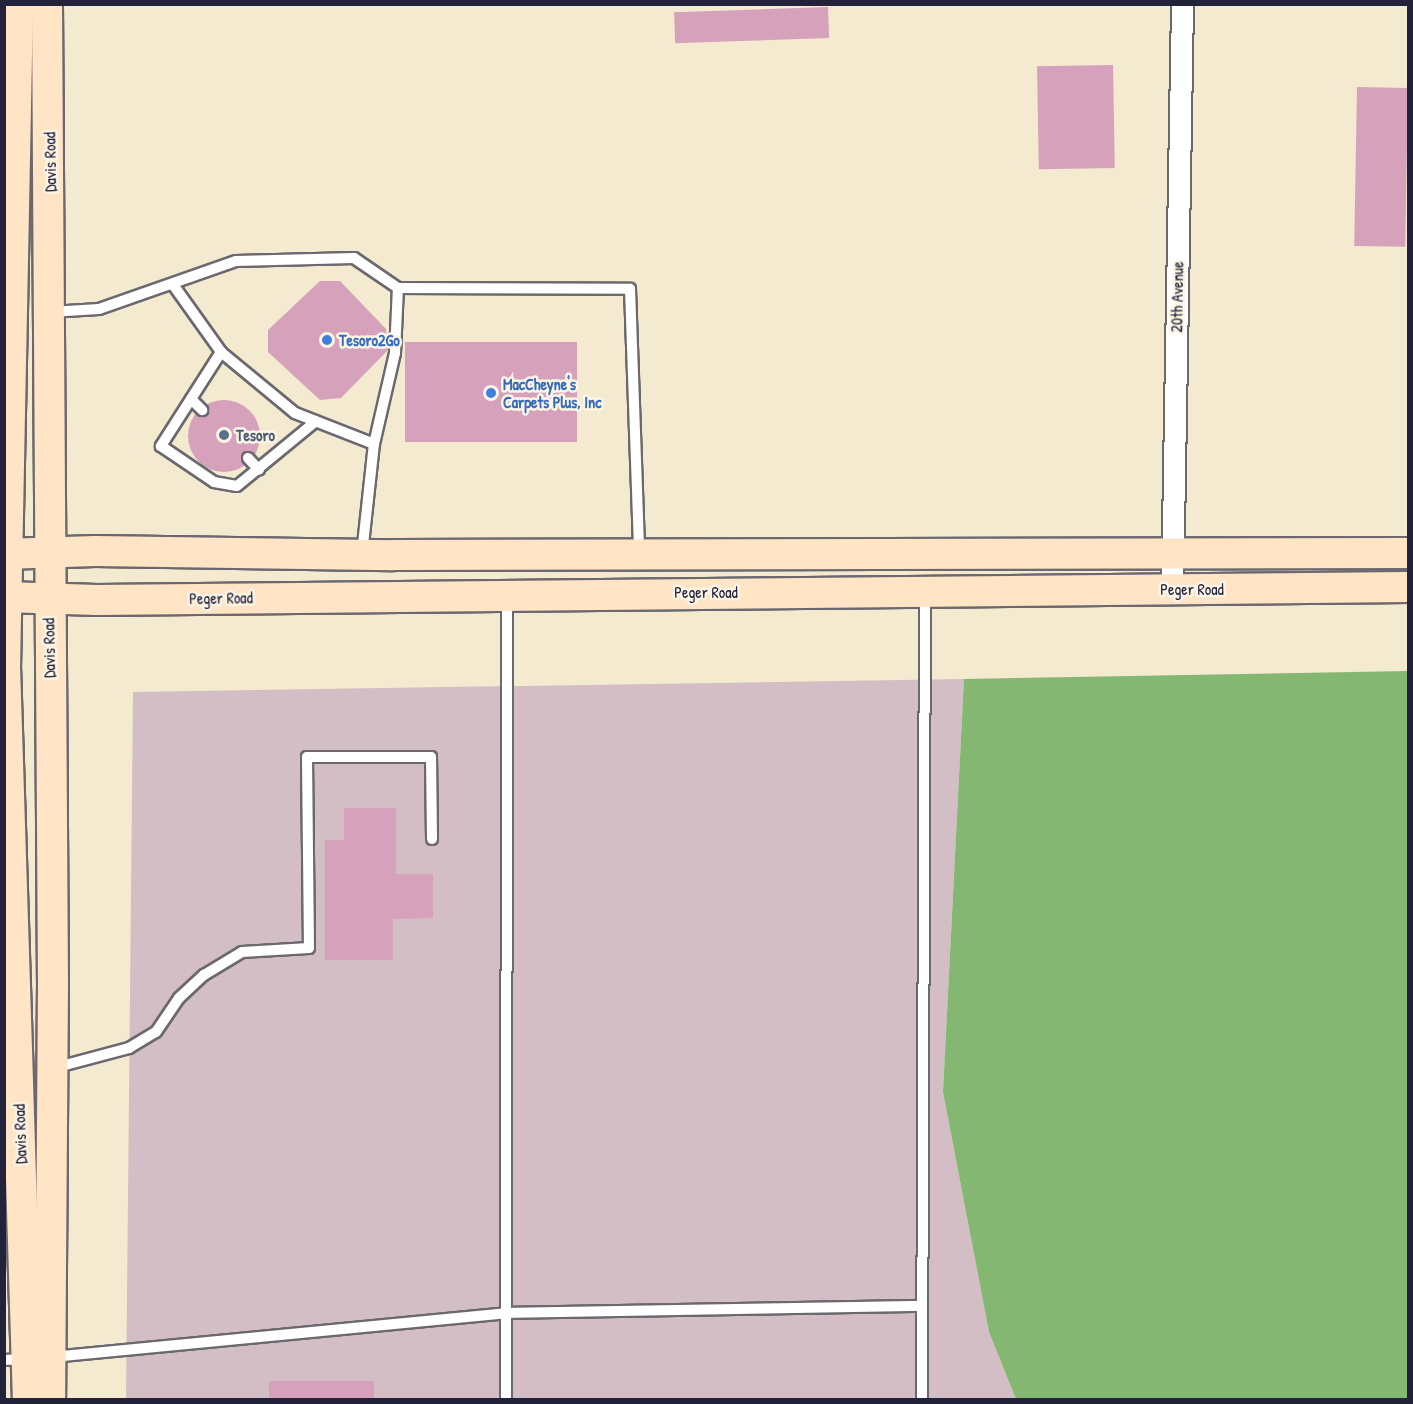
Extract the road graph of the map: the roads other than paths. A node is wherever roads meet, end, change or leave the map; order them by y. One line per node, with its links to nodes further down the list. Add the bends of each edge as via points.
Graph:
1 (18, 4): 5 (main road, Davis Road)
2 (46, 4): 7 (main road, Davis Road)
3 (1182, 4): 18 (street, 20th Avenue)
4 (174, 286): 6 (lane, via 236,261 354,258); 7 (lane, via 99,309); 8 (lane)
5 (10, 287): 17 (main road, Davis Road)
6 (398, 288): 12 (lane, via 395,353); 20 (lane, via 630,289)
7 (49, 312): 15 (main road, Davis Road)
8 (221, 352): 9 (lane); 11 (lane, via 295,412)
9 (191, 399): 10 (lane); 14 (lane, via 161,446 214,482 237,486)
10 (202, 410)
11 (316, 421): 12 (lane); 14 (lane)
12 (374, 444): 19 (lane)
13 (248, 458): 14 (lane)
14 (259, 470)
15 (48, 553): 17 (main road); 19 (main road); 26 (main road, Davis Road)
16 (1408, 553): 18 (main road)
17 (6, 554): 25 (main road, Davis Road)
18 (1173, 554): 20 (main road); 22 (street, 20th Avenue)
19 (362, 555): 20 (main road)
20 (639, 555)
21 (1408, 587): 22 (main road, Peger Road)
22 (1172, 590): 23 (main road, Peger Road)
23 (925, 591): 24 (main road, Peger Road); 29 (lane)
24 (507, 593): 26 (main road, Peger Road); 30 (lane)
25 (6, 597): 26 (main road, Peger Road); 31 (main road, Davis Road)
26 (49, 598): 28 (main road, Davis Road)
27 (432, 839): 28 (lane, via 431,757 307,757 309,948 242,952 204,975 179,998 156,1032 129,1048)
28 (51, 1068): 31 (main road, Davis Road)
29 (922, 1306): 30 (lane); 35 (lane)
30 (506, 1313): 31 (lane); 34 (lane)
31 (28, 1359): 32 (main road, Davis Road); 33 (main road, Davis Road)
32 (28, 1400)
33 (50, 1400)
34 (506, 1400)
35 (922, 1400)

